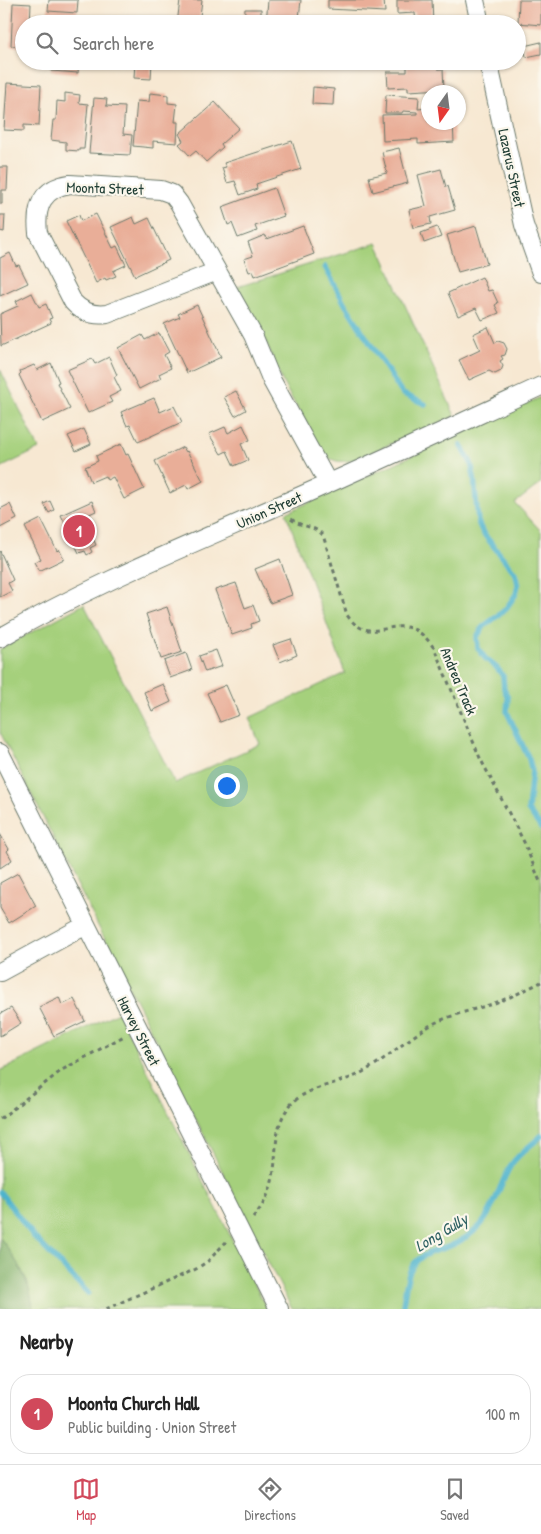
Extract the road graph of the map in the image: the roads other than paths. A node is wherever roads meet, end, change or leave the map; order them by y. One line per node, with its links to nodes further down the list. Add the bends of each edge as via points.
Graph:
1 (475, 0): 2 (street)
2 (478, 15)
3 (490, 70): 5 (street, Lazarus Street, via 524,225)
4 (217, 271): 4 (street, Moonta Street, via 179,203 167,192 70,184 52,188 38,209 38,233 73,302 88,313 107,314); 7 (street, Moonta Street)
5 (541, 273)
6 (541, 386): 7 (street, Union Street)
7 (328, 483): 8 (street, Union Street, via 97,586)
8 (0, 638)
9 (0, 753): 10 (street, Harvey Street)
10 (86, 925): 11 (street); 12 (street, Harvey Street)
11 (0, 972)
12 (279, 1309)

